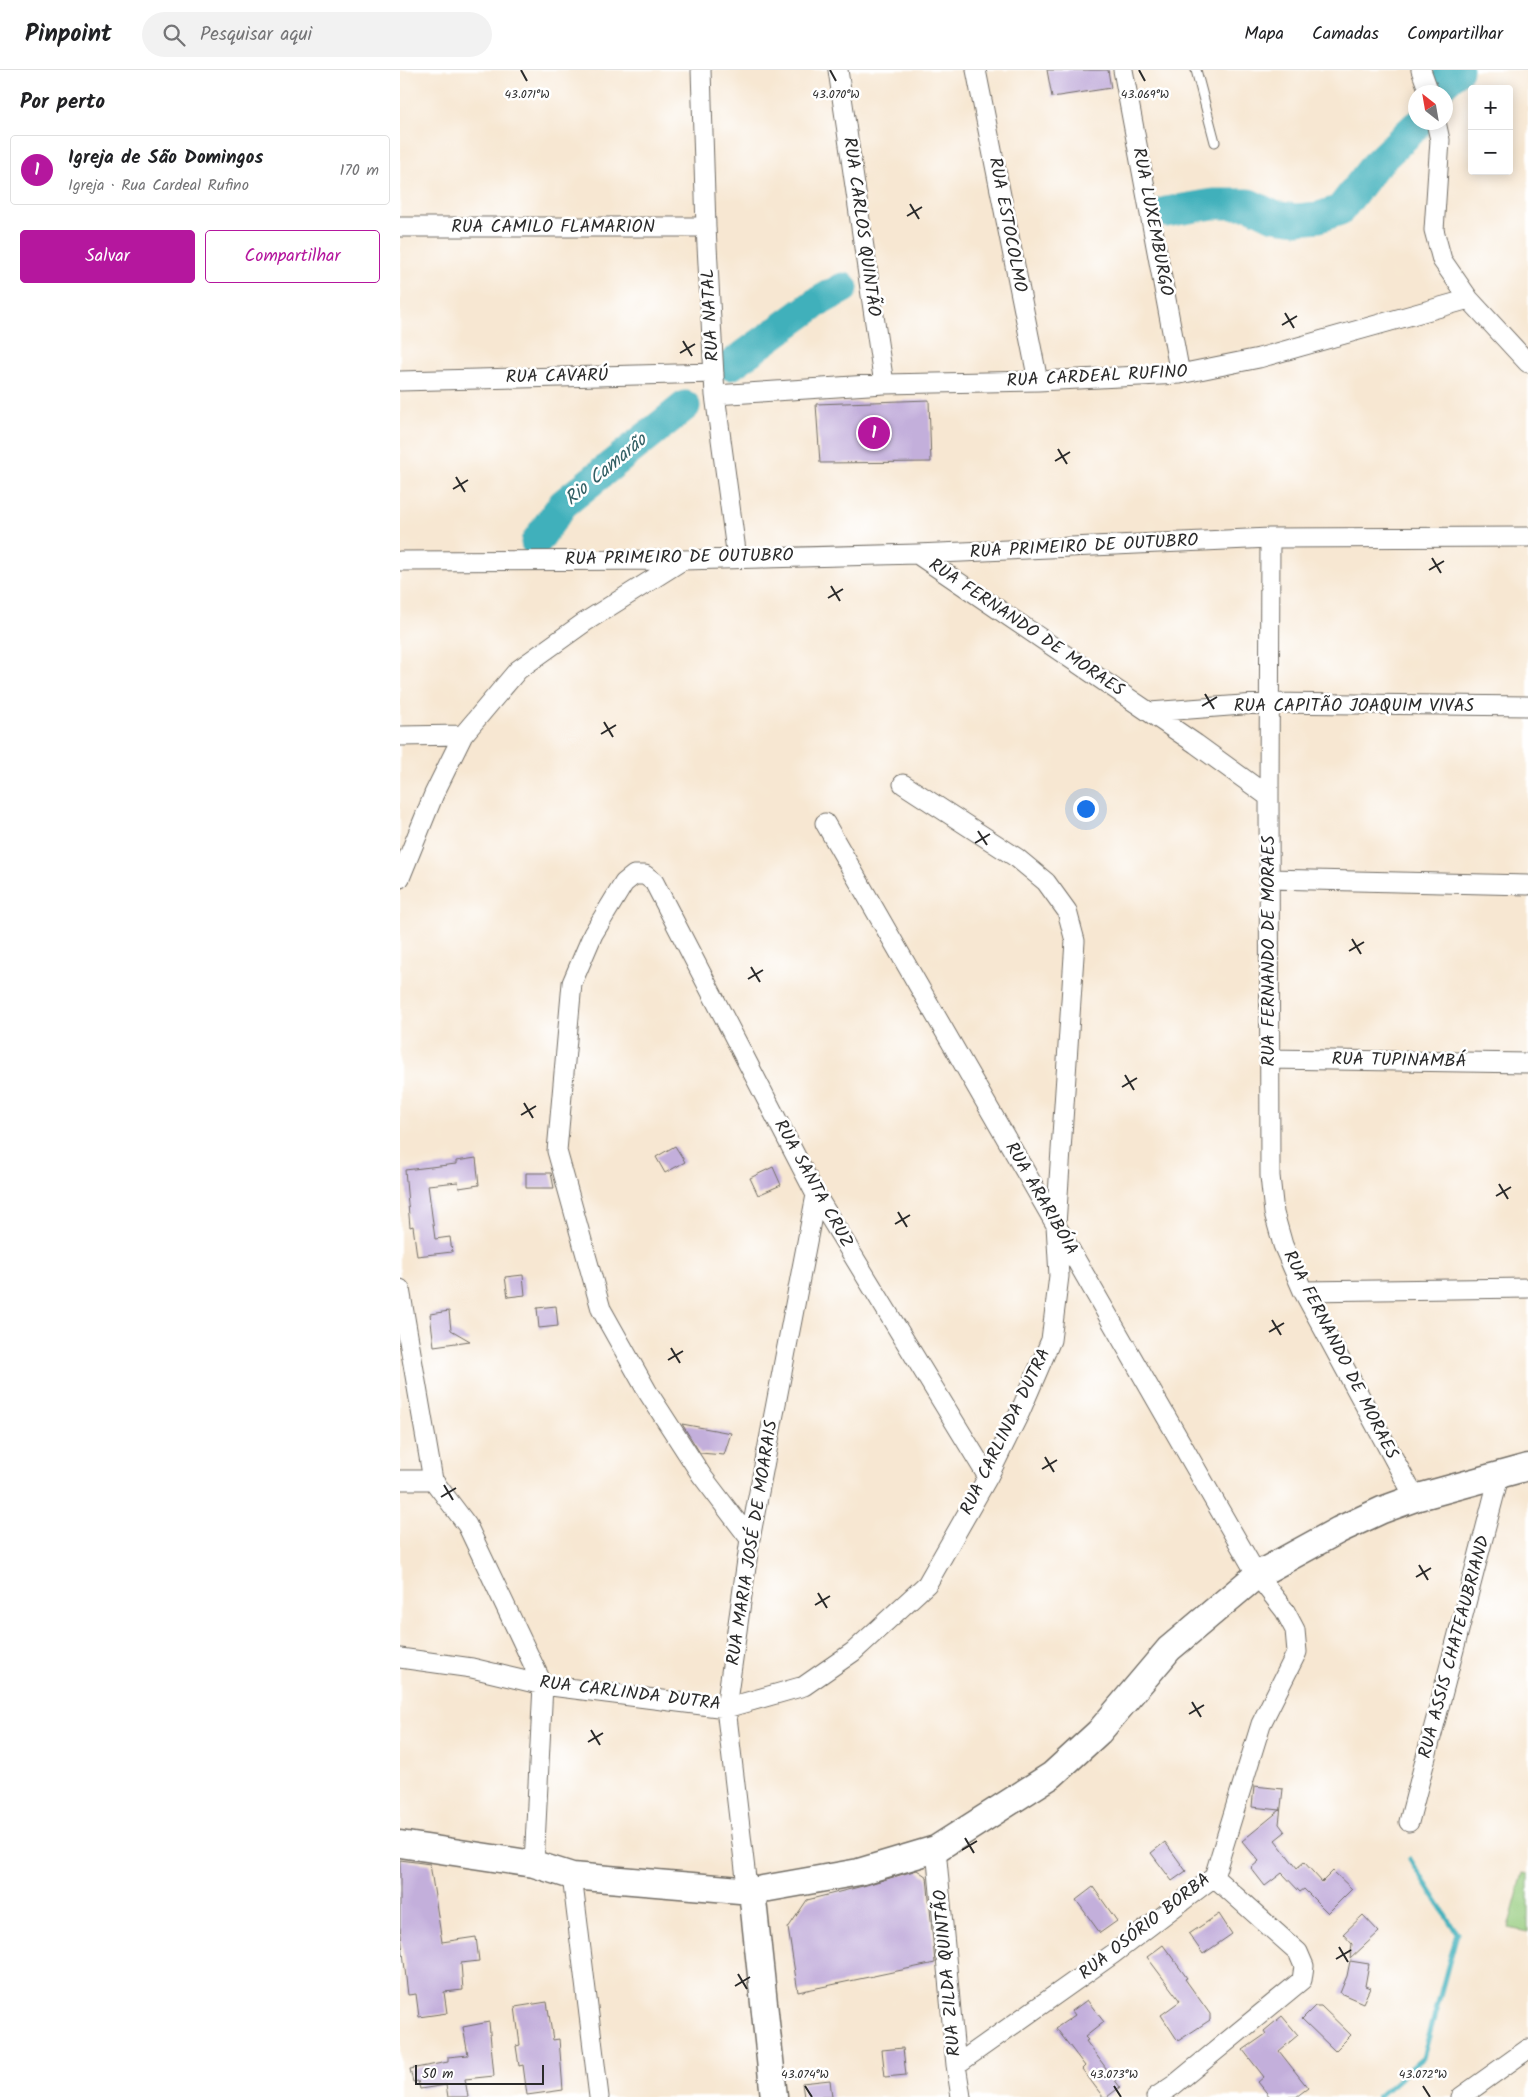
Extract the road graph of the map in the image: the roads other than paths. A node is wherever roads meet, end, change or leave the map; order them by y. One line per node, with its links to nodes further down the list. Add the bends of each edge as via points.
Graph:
1 (701, 70): 11 (street, RUA NATAL)
2 (838, 70): 18 (street, RUA CARLOS QUINTÃO)
3 (976, 70): 17 (street, RUA ESTOCOLMO)
4 (1123, 70): 15 (street, RUA LUXEMBURGO)
5 (1196, 70): 9 (lane)
6 (1421, 70): 7 (street)
7 (1426, 85)
8 (1438, 130): 12 (street, via 1440,140 1434,230 1442,260)
9 (1215, 142)
10 (400, 227): 11 (street, RUA CAMILO FLAMARION)
11 (706, 227): 14 (street, RUA NATAL)
12 (1469, 299): 13 (street); 15 (street, RUA CARDEAL RUFINO, via 1258,358)
13 (1528, 363)
14 (714, 373): 16 (street, RUA CAVARÚ); 19 (street, RUA NATAL)
15 (1180, 374): 17 (street, RUA CARDEAL RUFINO)
16 (400, 381)
17 (1038, 381): 18 (street, RUA CARDEAL RUFINO)
18 (884, 384): 19 (street, RUA CARDEAL RUFINO)
19 (715, 395): 23 (street, RUA NATAL)
20 (1528, 537): 21 (street, RUA PRIMEIRO DE OUTUBRO)
21 (1270, 538): 22 (street, RUA PRIMEIRO DE OUTUBRO); 26 (street)
22 (917, 554): 23 (street, RUA PRIMEIRO DE OUTUBRO); 28 (street, RUA FERNANDO DE MORAES)
23 (737, 558): 24 (street, RUA PRIMEIRO DE OUTUBRO)
24 (683, 560): 25 (street, RUA PRIMEIRO DE OUTUBRO); 29 (street, via 585,622 518,670)
25 (400, 561)
26 (1269, 703): 27 (street, RUA CAPITÃO JOAQUIM VIVAS); 28 (street, RUA CAPITÃO JOAQUIM VIVAS); 32 (street)
27 (1528, 706)
28 (1150, 712): 32 (street, RUA FERNANDO DE MORAES)
29 (463, 735): 30 (street); 34 (street, via 434,794)
30 (400, 736)
31 (903, 784): 40 (street, RUA CARLINDA DUTRA, via 1017,858 1046,882 1067,911 1075,941)
32 (1269, 796): 35 (street, RUA FERNANDO DE MORAES)
33 (825, 823): 40 (street, RUA ARARIBÓIA)
34 (400, 878)
35 (1269, 879): 36 (street); 37 (street, RUA FERNANDO DE MORAES)
36 (1528, 885)
37 (1269, 1058): 38 (street, RUA TUPINAMBÁ); 43 (street, RUA FERNANDO DE MORAES, via 1270,1176 1274,1213 1283,1245)
38 (1528, 1063)
39 (816, 1195): 46 (street, RUA SANTA CRUZ); 50 (street, RUA MARIA JOSÉ DE MOARAIS); 50 (street, RUA SANTA CRUZ, via 654,882 645,874 634,874 624,883 593,934 572,984 557,1151 601,1309 647,1391 702,1476)
40 (1056, 1225): 46 (street, RUA CARLINDA DUTRA, via 1059,1276 1051,1340); 51 (street, RUA ARARIBÓIA)
41 (1528, 1288): 43 (street)
42 (400, 1289): 48 (street)
43 (1303, 1291): 49 (street, RUA FERNANDO DE MORAES)
44 (1528, 1467): 45 (main road)
45 (1500, 1473): 49 (main road); 55 (street, RUA ASSIS CHATEAUBRIAND)
46 (988, 1477): 54 (street, RUA CARLINDA DUTRA, via 927,1584 853,1652 804,1686)
47 (400, 1480): 48 (street)
48 (433, 1480): 53 (street, via 467,1525)
49 (1415, 1498): 51 (main road, via 1339,1530)
50 (750, 1539): 54 (street, RUA MARIA JOSÉ DE MOARAIS)
51 (1257, 1575): 57 (main road, via 1169,1649 1100,1732 1052,1775); 60 (street, RUA OSÓRIO BORBA, via 1285,1611 1295,1630 1297,1652 1261,1724)
52 (400, 1658): 53 (street, RUA CARLINDA DUTRA, via 472,1668)
53 (543, 1685): 54 (street, RUA CARLINDA DUTRA); 58 (street)
54 (726, 1708): 61 (street, RUA MARIA JOSÉ DE MOARAIS, via 746,1878)
55 (1410, 1822)
56 (400, 1844): 58 (main road)
57 (936, 1849): 61 (main road, via 859,1872); 63 (street, RUA ZILDA QUINTÃO)
58 (534, 1864): 59 (main road)
59 (572, 1876): 61 (main road); 64 (street)
60 (1214, 1877): 63 (street, RUA OSÓRIO BORBA, via 1113,1954); 67 (street, via 1298,1952 1304,1966 1302,1980)
61 (752, 1891): 65 (main road)
62 (1528, 2049): 68 (street)
63 (956, 2065): 66 (street, RUA ZILDA QUINTÃO)
64 (599, 2097)
65 (774, 2097)
66 (961, 2097)
67 (1156, 2097)
68 (1461, 2097)

